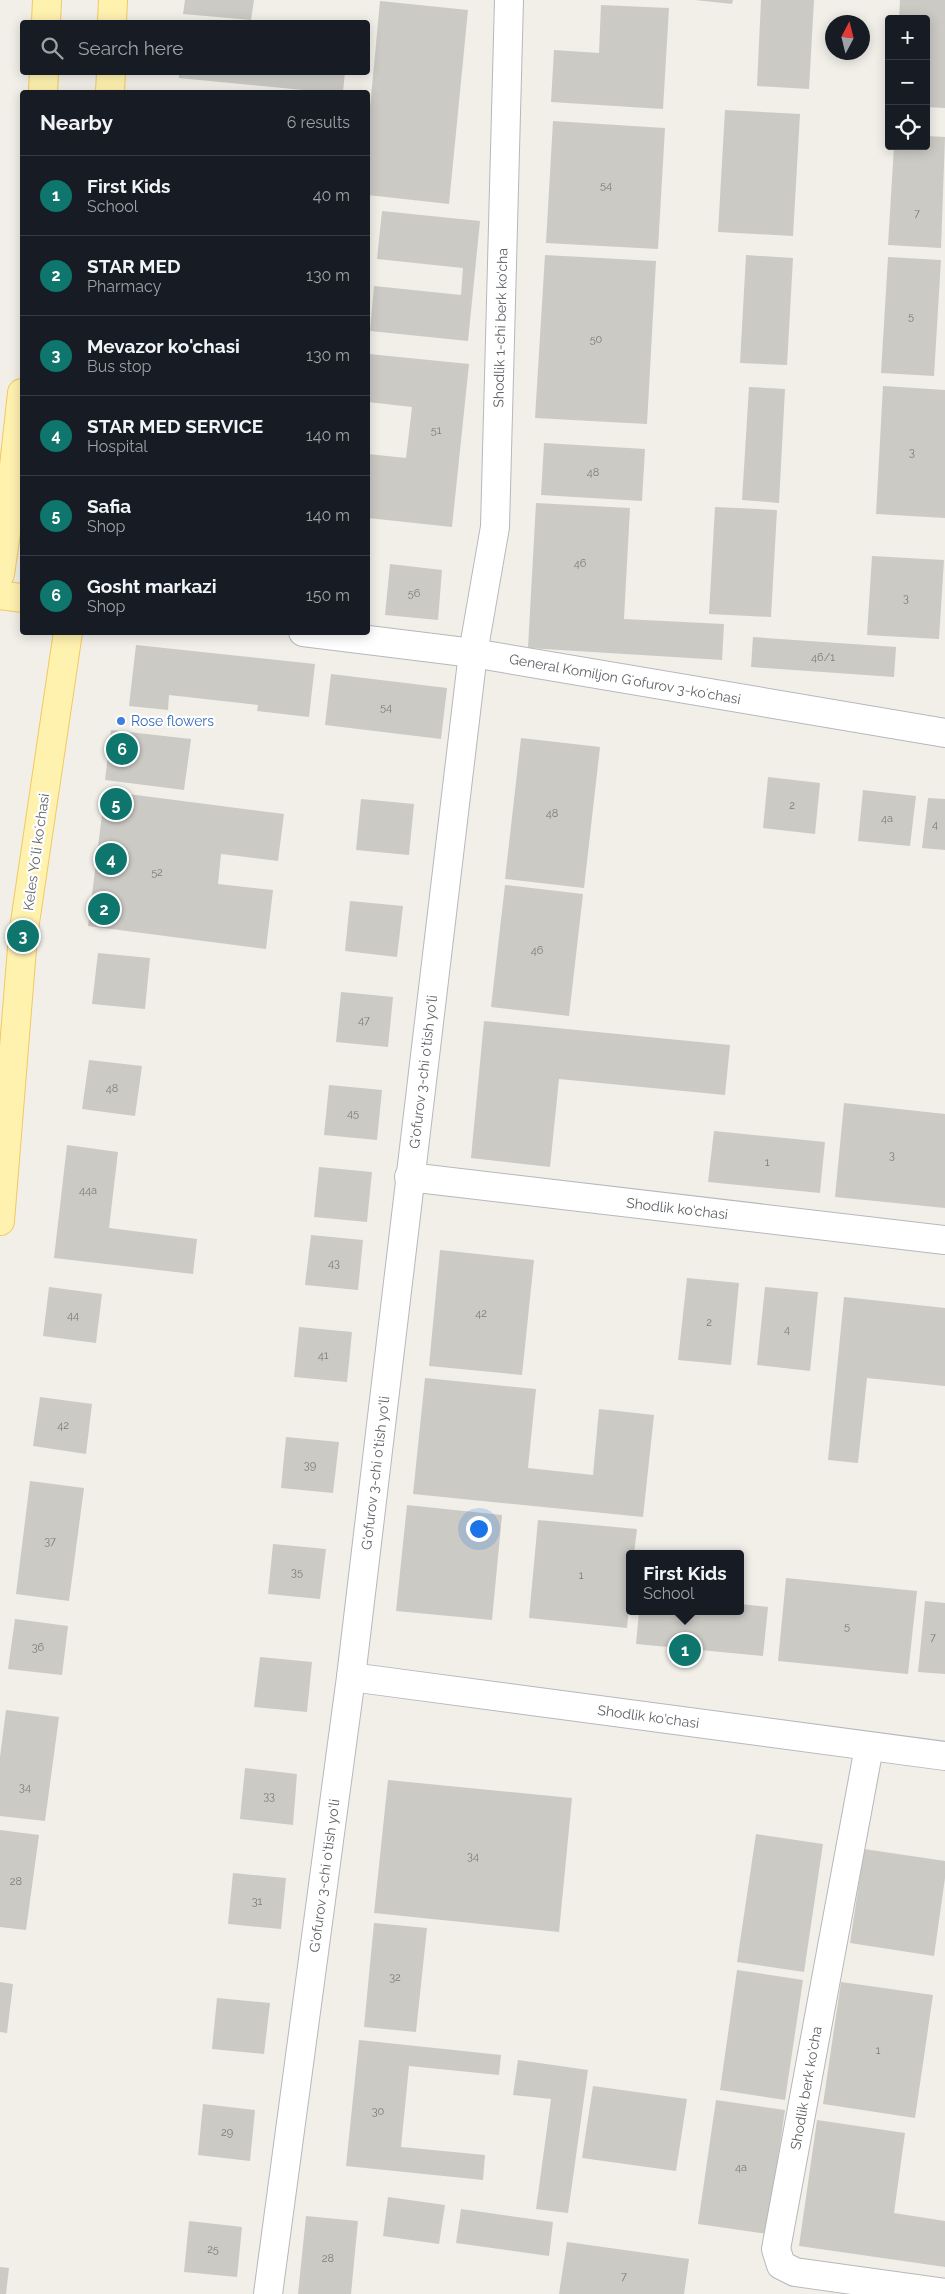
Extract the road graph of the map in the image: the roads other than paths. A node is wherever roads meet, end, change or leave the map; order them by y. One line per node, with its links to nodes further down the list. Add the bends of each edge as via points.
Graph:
1 (47, 0): 4 (main road)
2 (113, 0): 5 (main road)
3 (509, 0): 16 (street, Shodlik 1-chi berk ko'cha, via 495,527)
4 (46, 20)
5 (112, 20)
6 (44, 75): 8 (main road)
7 (111, 75): 9 (main road)
8 (43, 90)
9 (110, 90)
10 (20, 413): 11 (main road)
11 (0, 574)
12 (0, 595): 13 (main road)
13 (20, 598)
14 (68, 635): 19 (main road, Keles Yoʻli koʻchasi, via 23,936)
15 (327, 635): 16 (street, General Komiljon Gʻofurov 3-koʻchasi)
16 (472, 653): 17 (street, General Komiljon Gʻofurov 3-koʻchasi); 18 (street, G'ofurov 3-chi o'tish yo'li)
17 (945, 733)
18 (409, 1177): 20 (street, Shodlik ko'chasi); 21 (street, G'ofurov 3-chi o'tish yo'li)
19 (0, 1221)
20 (945, 1240)
21 (350, 1677): 22 (street, Shodlik ko'chasi); 25 (street, G'ofurov 3-chi o'tish yo'li)
22 (869, 1747): 23 (street, Shodlik ko'chasi); 24 (street, Shodlik berk ko'cha, via 776,2249 781,2265 796,2272)
23 (945, 1756)
24 (945, 2293)
25 (268, 2294)

